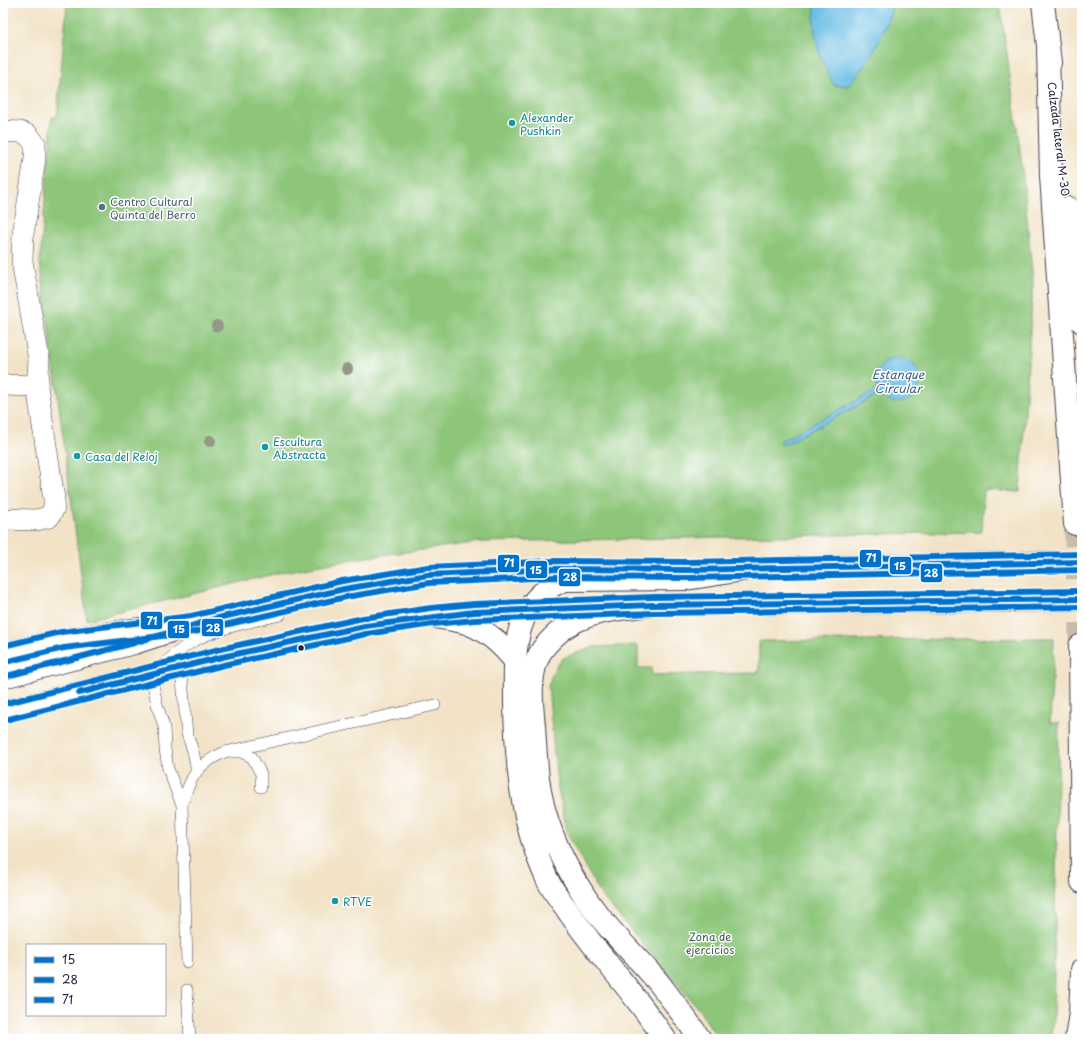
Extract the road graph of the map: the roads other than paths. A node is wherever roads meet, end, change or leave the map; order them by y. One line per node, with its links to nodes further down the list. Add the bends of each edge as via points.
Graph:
1 (1043, 3): 2 (main road, Calzada lateral M-30)
2 (1048, 48): 4 (main road, Calzada lateral M-30); 8 (main road, via 1051,176)
3 (12, 132): 6 (street, via 28,135 35,144 22,261 39,360)
4 (1082, 322)
5 (3, 385): 6 (street)
6 (37, 386): 7 (street, via 54,508 49,517 36,520)
7 (3, 519)
8 (1075, 524)
9 (1082, 562): 10 (main road, bridge)
10 (756, 568): 11 (main road, via 555,569 451,573); 14 (main road, via 686,579 564,580 551,585 539,595)
11 (344, 589): 16 (main road); 21 (lane, via 309,607 226,628 194,641 178,651)
12 (1082, 599): 13 (main road, bridge)
13 (653, 605): 14 (main road); 35 (main road, via 604,611 576,621 559,632 546,646 537,660 532,676 538,779 548,820 561,854 584,896 658,982)
14 (528, 610): 15 (main road); 19 (main road, via 519,634)
15 (432, 616): 19 (main road, via 469,624 487,634 504,648); 20 (main road, via 365,626)
16 (192, 624): 18 (main road, via 62,640); 22 (main road, via 134,643)
17 (1080, 646): 29 (main road)
18 (3, 654)
19 (514, 661): 34 (main road, via 520,786 534,848 549,883)
20 (181, 668): 21 (main road); 26 (lane, via 187,734)
21 (151, 676): 24 (main road); 28 (lane, via 164,727 168,769)
22 (3, 677)
23 (435, 705): 25 (lane)
24 (3, 712)
25 (225, 752): 26 (lane, via 209,758); 27 (lane, via 241,752 252,757 261,774)
26 (197, 770): 28 (lane, via 190,781)
27 (261, 787)
28 (182, 805): 30 (lane)
29 (1082, 882)
30 (186, 962)
31 (1082, 970): 36 (main road)
32 (187, 990): 33 (lane)
33 (190, 1039)
34 (665, 1039)
35 (700, 1039)
36 (1076, 1039)

